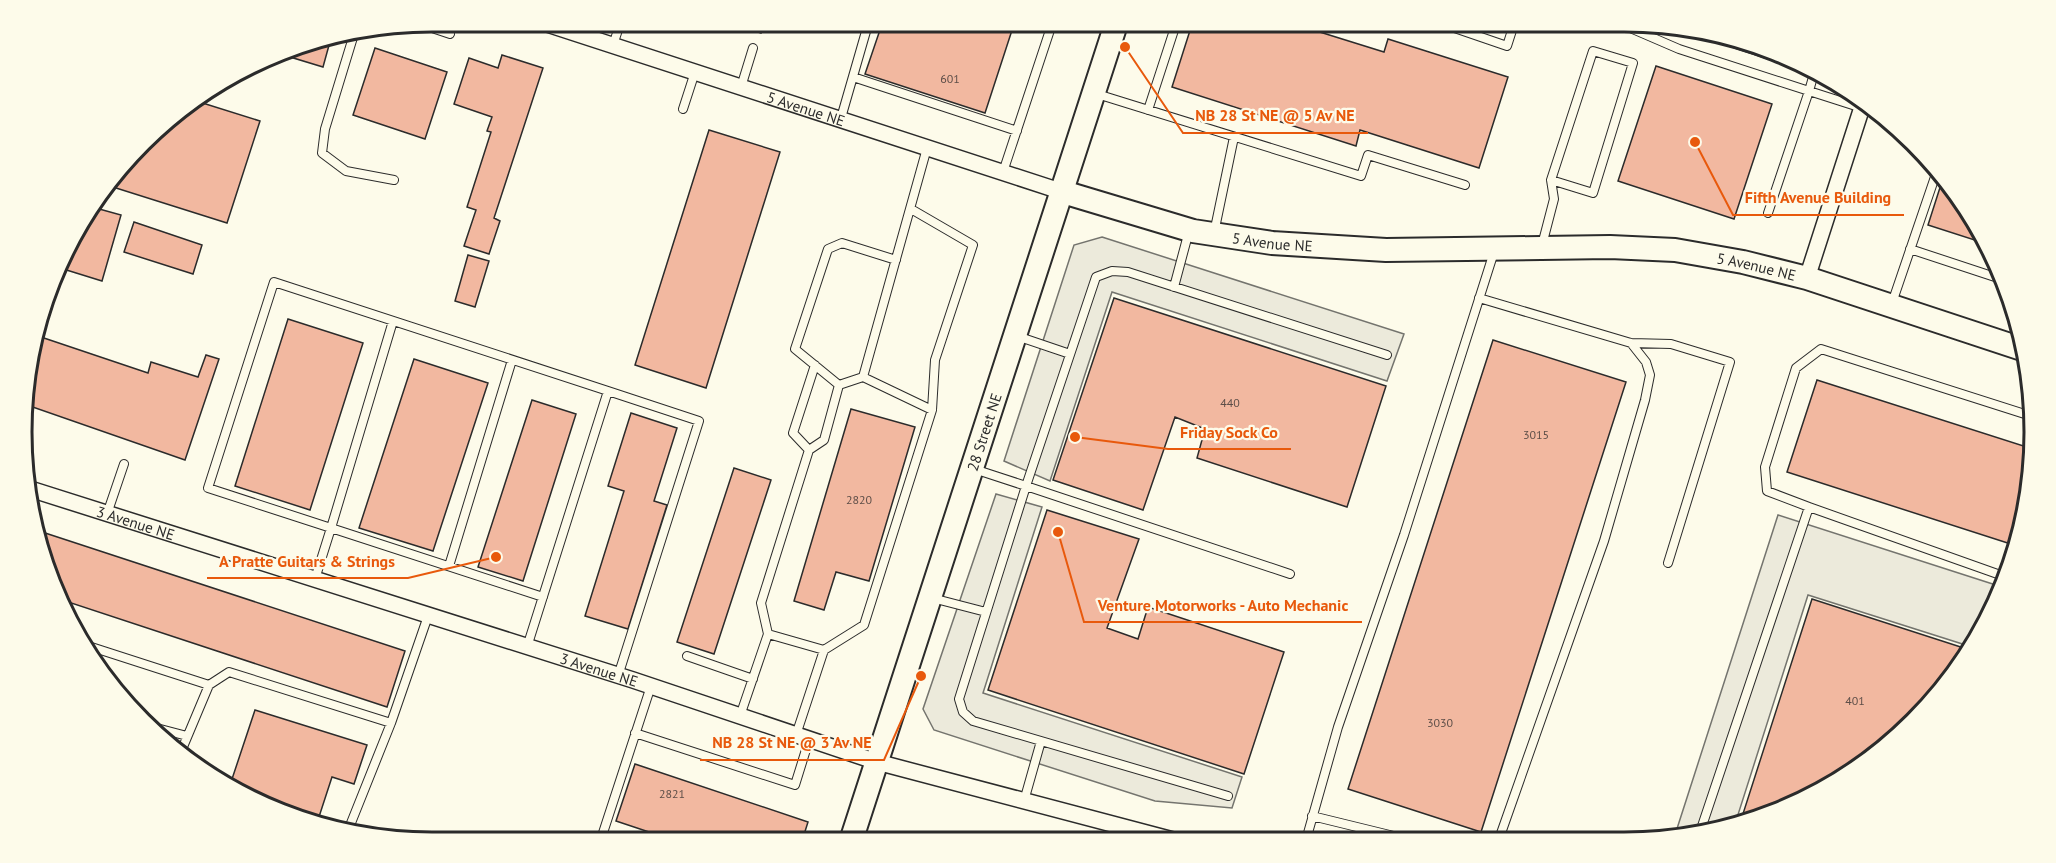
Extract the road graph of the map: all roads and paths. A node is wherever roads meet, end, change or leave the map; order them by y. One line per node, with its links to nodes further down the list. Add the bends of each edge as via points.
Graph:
1 (444, 32): 11 (lane)
2 (572, 32): 13 (street, 5 Avenue NE)
3 (617, 32): 13 (lane)
4 (866, 32): 16 (lane)
5 (1049, 32): 26 (lane)
6 (1113, 32): 20 (street, 28 Street NE)
7 (1173, 32): 24 (lane)
8 (1466, 32): 9 (lane, via 1507,46)
9 (1511, 32)
10 (1640, 32): 19 (lane, via 1679,49)
11 (450, 34)
12 (352, 39): 31 (lane, via 325,129 322,153 346,171)
13 (613, 45): 15 (street, 5 Avenue NE)
14 (753, 48): 18 (lane)
15 (695, 72): 18 (street, 5 Avenue NE); 22 (lane)
16 (853, 77): 25 (lane); 26 (lane)
17 (1812, 79): 19 (lane)
18 (741, 87): 25 (street, 5 Avenue NE)
19 (1809, 91): 21 (lane); 36 (lane)
20 (1094, 93): 24 (lane); 34 (street, 28 Street NE)
21 (1849, 101)
22 (683, 109)
23 (1861, 109): 44 (street)
24 (1148, 110): 27 (lane)
25 (841, 118): 28 (street, 5 Avenue NE)
26 (1017, 131): 29 (lane)
27 (1234, 137): 33 (lane, via 1361,176 1368,155); 38 (lane)
28 (927, 147): 29 (street, 5 Avenue NE); 35 (lane)
29 (1003, 172): 34 (street, 5 Avenue NE)
30 (1934, 179): 41 (lane)
31 (394, 180)
32 (1551, 180): 32 (lane, via 1593,51 1633,63 1593,193); 39 (lane, via 1554,199)
33 (1465, 185)
34 (1062, 192): 37 (street, 5 Avenue NE); 49 (street, 28 Street NE)
35 (911, 209): 42 (lane); 59 (lane, via 973,245 935,360)
36 (1768, 213)
37 (1189, 230): 38 (street, 5 Avenue NE); 45 (lane)
38 (1214, 234): 40 (street, 5 Avenue NE, via 1272,243 1386,250)
39 (1542, 247): 40 (street, 5 Avenue NE); 44 (street, 5 Avenue NE, via 1675,250)
40 (1495, 248): 46 (lane)
41 (1910, 249): 43 (lane); 47 (lane)
42 (896, 260): 55 (lane, via 842,243 828,249 795,349); 56 (lane)
43 (1993, 276)
44 (1807, 278): 47 (street, 5 Avenue NE)
45 (1174, 287): 52 (lane, via 1128,272 1112,271 1096,277); 53 (lane)
46 (1479, 298): 50 (lane); 98 (lane)
47 (1891, 306): 51 (street, 5 Avenue NE)
48 (393, 321): 54 (lane); 68 (lane); 68 (lane, via 274,282 208,488)
49 (1016, 336): 52 (lane); 63 (street, 28 Street NE)
50 (1631, 343): 69 (lane, via 1671,344 1730,362); 106 (lane, via 1646,362 1650,375 1645,400 1604,541)
51 (2016, 347)
52 (1070, 354): 64 (lane)
53 (1387, 355)
54 (512, 360): 58 (lane); 70 (lane)
55 (815, 365): 57 (lane); 61 (lane, via 793,433)
56 (862, 377): 57 (lane); 59 (lane)
57 (839, 385): 61 (lane, via 824,440)
58 (608, 391): 74 (lane); 83 (lane, via 699,421)
59 (932, 410): 81 (lane, via 864,625)
60 (2024, 414): 66 (lane, via 1821,350 1797,368 1765,467 1767,491)
61 (809, 450): 78 (lane, via 760,603)
62 (124, 464): 67 (lane)
63 (973, 469): 64 (lane); 75 (street, 28 Street NE)
64 (1026, 486): 71 (lane); 76 (lane)
65 (36, 491): 67 (street, 3 Avenue NE)
66 (1809, 507): 72 (lane); 100 (lane)
67 (107, 514): 73 (street, 3 Avenue NE)
68 (331, 528): 70 (lane); 73 (lane)
69 (1668, 563)
70 (449, 566): 74 (lane)
71 (1290, 574)
72 (1998, 574)
73 (315, 579): 77 (street, 3 Avenue NE)
74 (543, 597): 79 (lane)
75 (931, 597): 76 (lane); 95 (street, 28 Street NE)
76 (986, 612): 93 (lane, via 959,699 963,712 973,721)
77 (429, 616): 79 (street, 3 Avenue NE); 88 (lane)
78 (768, 634): 81 (lane); 84 (lane)
79 (528, 647): 83 (street, 3 Avenue NE)
80 (95, 648): 85 (lane)
81 (824, 650): 92 (lane)
82 (687, 656): 84 (lane)
83 (618, 676): 86 (street, 3 Avenue NE)
84 (753, 679): 87 (lane)
85 (209, 685): 88 (lane, via 229,672); 91 (lane)
86 (651, 686): 87 (street, 3 Avenue NE); 90 (lane)
87 (740, 716): 92 (street, 3 Avenue NE)
88 (391, 723): 99 (lane)
89 (167, 731): 91 (lane)
90 (635, 733): 92 (lane, via 795,785); 101 (lane)
91 (187, 736): 94 (lane)
92 (803, 737): 95 (street, 3 Avenue NE)
93 (1041, 741): 96 (lane); 97 (lane)
94 (183, 745)
95 (877, 762): 97 (street, 3 Avenue NE); 102 (street, 28 Street NE)
96 (1228, 796)
97 (1024, 801): 103 (street, 3 Avenue NE)
98 (1312, 816): 104 (lane); 105 (lane)
99 (351, 823)
100 (1703, 824)
101 (603, 832)
102 (854, 832)
103 (1142, 832)
104 (1308, 832)
105 (1377, 832)
106 (1501, 832)

